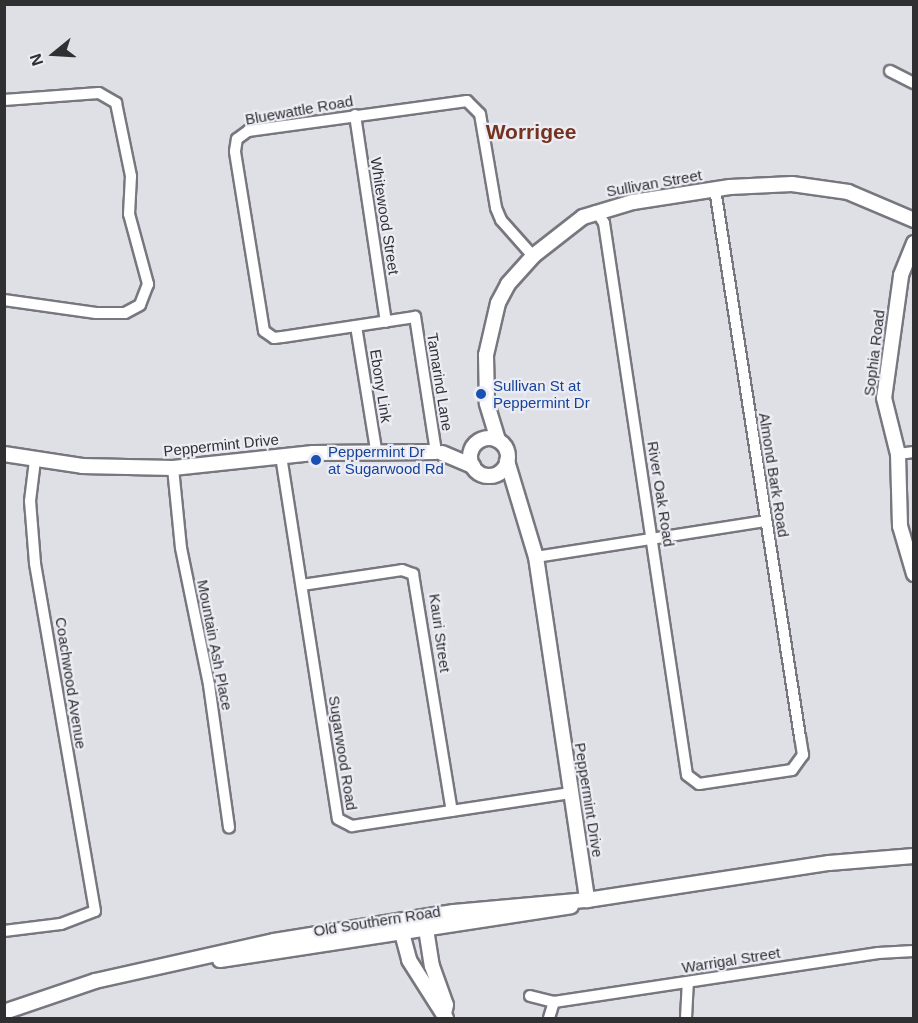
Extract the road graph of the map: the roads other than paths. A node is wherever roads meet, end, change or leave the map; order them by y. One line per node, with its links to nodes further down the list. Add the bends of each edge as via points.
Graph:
1 (890, 71): 2 (street)
2 (914, 83)
3 (4, 100): 10 (street, via 99,93 116,104 131,176 129,214 148,284 140,305 124,312 96,313)
4 (355, 115): 9 (street, Bluewattle Road, via 460,100 472,103 480,114 496,208 506,226); 12 (street, Whitewood Street); 13 (street, Bluewattle Road, via 248,131 237,139 235,151 264,331 274,338)
5 (715, 189): 6 (street, Sullivan Street); 7 (street, Sullivan Street, via 758,184 819,187 848,192); 29 (street, Almond Bark Road)
6 (596, 211): 9 (street, Sullivan Street, via 572,224); 30 (street, River Oak Road, via 604,224)
7 (914, 220)
8 (914, 243): 21 (street, Sophia Road, via 901,276 885,380 886,415)
9 (533, 256): 14 (street, Sullivan Street, via 508,284 492,319 486,355)
10 (7, 299)
11 (415, 317): 12 (street, Bluewattle Road); 18 (street, Tamarind Lane)
12 (386, 321): 13 (street, Bluewattle Road)
13 (356, 326): 17 (street, Ebony Link)
14 (487, 403): 15 (street, Sullivan Street); 16 (street, Sullivan Street)
15 (498, 440): 16 (street); 24 (street, via 506,449)
16 (476, 443): 18 (street, Peppermint Drive); 25 (street, via 470,455)
17 (376, 450): 18 (street, Peppermint Drive); 22 (street, Peppermint Drive)
18 (439, 452): 25 (street, Peppermint Drive)
19 (914, 452): 21 (street)
20 (4, 454): 23 (street, Peppermint Drive)
21 (898, 454): 32 (street, Sophia Road, via 900,525)
22 (281, 456): 26 (street, Peppermint Drive); 33 (street, Sugarwood Road)
23 (35, 460): 26 (street, Peppermint Drive, via 82,466); 42 (street, Coachwood Avenue, via 30,501 35,563 95,911 61,924)
24 (507, 461): 27 (street, via 501,471); 28 (street, Peppermint Drive)
25 (473, 466): 27 (street)
26 (173, 468): 37 (street, Mountain Ash Place, via 181,548 208,686)
27 (490, 476): 28 (street)
28 (517, 494): 31 (street, Peppermint Drive)
29 (766, 521): 30 (street); 34 (street, Almond Bark Road, via 802,755 792,770)
30 (653, 538): 31 (street); 34 (street, River Oak Road, via 687,775)
31 (536, 557): 35 (street, Peppermint Drive)
32 (914, 574)
33 (302, 585): 36 (street, Kauri Street, via 402,570 413,574); 36 (street, Sugarwood Road, via 338,819 352,826)
34 (692, 782)
35 (571, 793): 36 (street, Sugarwood Road); 39 (street, Peppermint Drive)
36 (452, 811)
37 (229, 828)
38 (914, 856): 39 (street, Old Southern Road, via 829,863)
39 (588, 900): 40 (street, Old Southern Road, via 488,908); 41 (street, Old Southern Road, via 558,911)
40 (404, 926): 41 (street); 47 (street, Old Southern Road, via 274,941 95,981); 48 (street, via 417,976)
41 (426, 929): 48 (street, via 432,966 446,1005)
42 (4, 931)
43 (914, 951): 44 (street, Warrigal Street)
44 (688, 982): 46 (street, Warrigal Street); 50 (street)
45 (530, 996): 46 (street, Warrigal Street)
46 (554, 1002): 49 (street)
47 (4, 1012)
48 (445, 1016)
49 (549, 1018)
50 (687, 1018)

